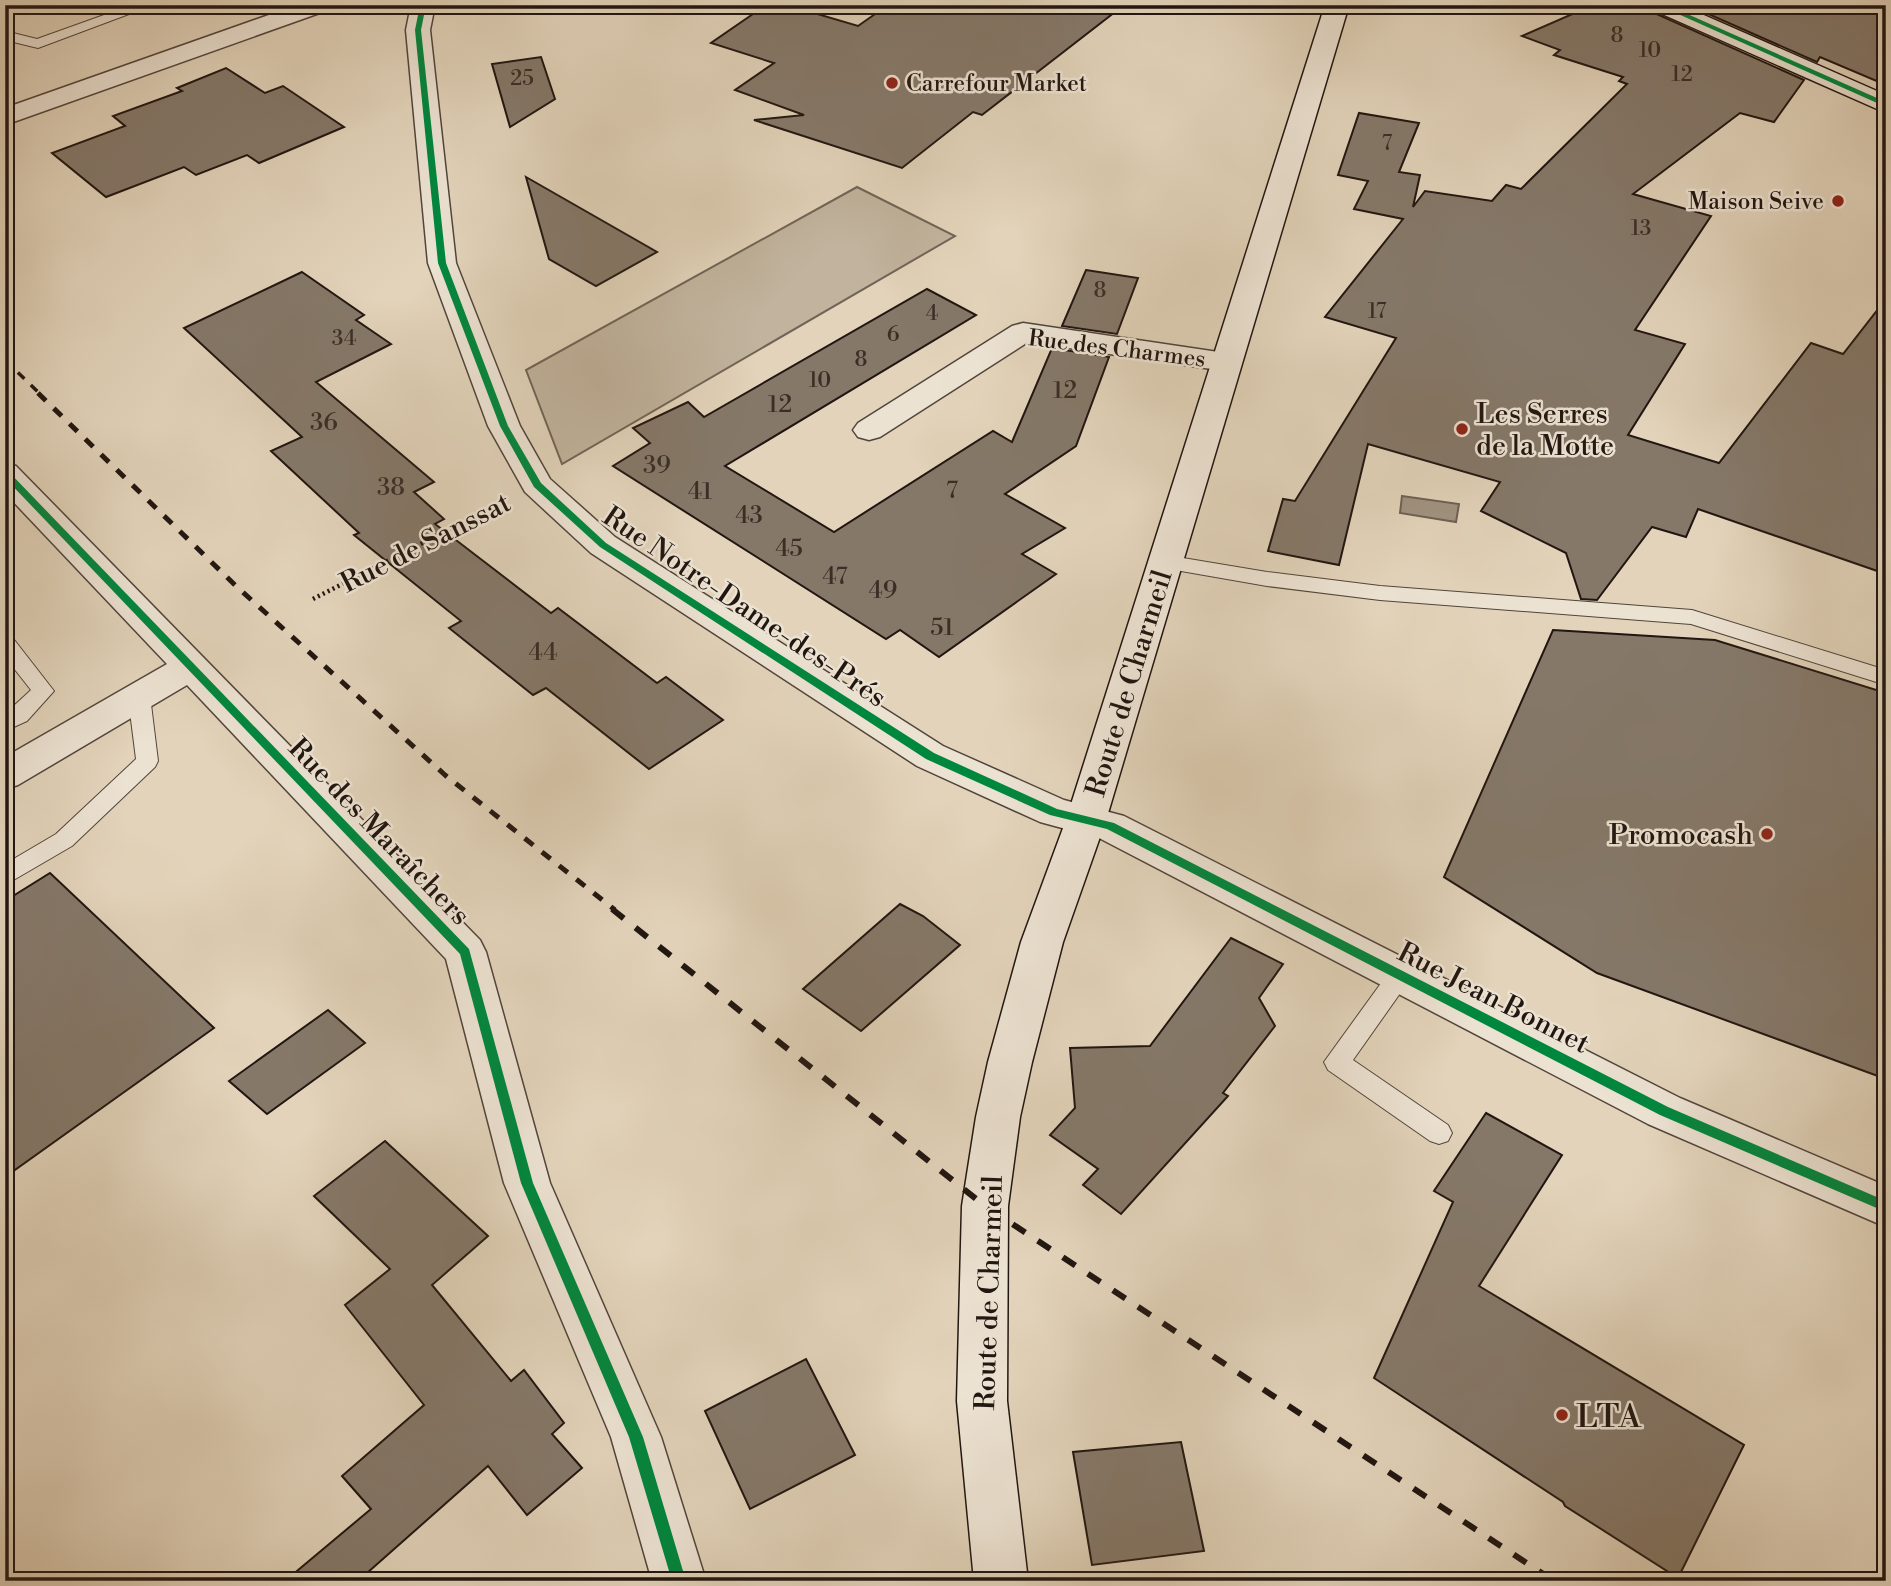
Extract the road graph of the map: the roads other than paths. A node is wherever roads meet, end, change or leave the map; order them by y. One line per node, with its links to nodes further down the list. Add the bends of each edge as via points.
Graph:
1 (146, 5): 6 (lane, via 38,44)
2 (320, 5): 8 (street)
3 (423, 5): 19 (street, Rue Notre-Dame-des-Prés, via 418,30 442,263 504,426 537,485 603,545 930,756 1054,812)
4 (1338, 5): 9 (street, Route de Charmeil)
5 (1661, 5): 7 (street)
6 (5, 35)
7 (1886, 104)
8 (5, 117)
9 (1225, 362): 10 (street, Rue des Charmes, via 1023,332); 12 (street, Route de Charmeil)
10 (869, 430)
11 (7, 480): 14 (street, Rue des Maraîchers)
12 (1165, 562): 15 (lane, via 1380,593 1692,617); 19 (street, Route de Charmeil)
13 (5, 642): 17 (lane, via 43,691 19,716)
14 (190, 667): 16 (street); 24 (street, Rue des Maraîchers, via 465,952 527,1183 636,1437)
15 (1886, 678)
16 (139, 696): 18 (street); 20 (lane, via 147,761 64,840)
17 (5, 723)
18 (5, 775)
19 (1086, 820): 21 (street, Rue Jean Bonnet, via 1110,826); 25 (street, Route de Charmeil, via 1042,942 1010,1062 985,1206 982,1401)
20 (5, 876)
21 (1401, 975): 22 (lane, via 1337,1062); 23 (street, Rue Jean Bonnet, via 1664,1111)
22 (1439, 1133)
23 (1886, 1207)
24 (672, 1577)
25 (1001, 1581)

